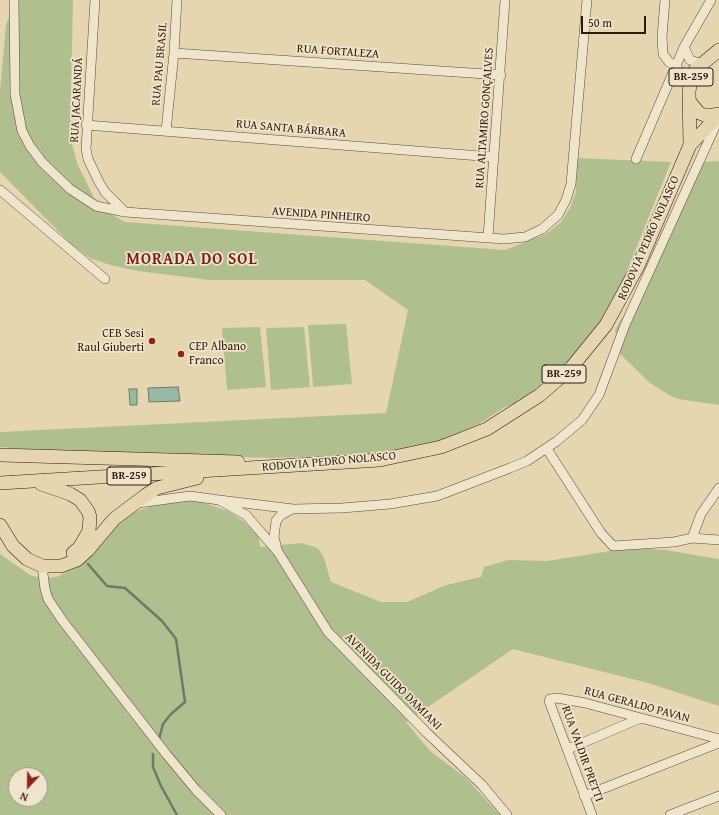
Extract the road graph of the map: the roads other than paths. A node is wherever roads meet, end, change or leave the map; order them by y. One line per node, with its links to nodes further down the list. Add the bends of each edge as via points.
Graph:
1 (14, 0): 24 (street, AVENIDA PINHEIRO, via 15,94 22,131 42,162 78,195 96,206)
2 (95, 0): 18 (street, RUA JACARANDÁ)
3 (177, 0): 10 (street, RUA PAU BRASIL)
4 (504, 0): 14 (street, RUA ALTAMIRO GONÇALVES)
5 (587, 0): 25 (street, AVENIDA PINHEIRO, via 571,184 566,200 551,222 525,237)
6 (665, 0): 13 (street, via 662,49 666,59)
7 (711, 0): 8 (street)
8 (684, 47): 11 (street, via 690,60); 13 (street)
9 (719, 50): 11 (highway, BR-259)
10 (174, 53): 14 (street, RUA FORTALEZA); 19 (street, RUA PAU BRASIL)
11 (702, 64): 12 (highway); 15 (highway, BR-259, via 691,76)
12 (719, 64)
13 (676, 66): 15 (street); 22 (street)
14 (501, 75): 21 (street, RUA ALTAMIRO GONÇALVES)
15 (689, 84): 16 (highway, RODOVIA PEDRO NOLASCO / BR-259)
16 (690, 102): 17 (highway, via 699,113); 20 (highway, RODOVIA PEDRO NOLASCO / BR-259)
17 (719, 116): 20 (highway, RODOVIA PEDRO NOLASCO / BR-259); 27 (street, via 625,325 595,403 582,420)
18 (86, 125): 19 (street, RUA SANTA BÁRBARA); 24 (street, RUA JACARANDÁ, via 86,149 91,168 105,192)
19 (166, 131): 21 (street, RUA SANTA BÁRBARA)
20 (690, 145): 29 (highway, RODOVIA PEDRO NOLASCO / BR-259, via 638,266 616,310 583,355 540,395 487,429 441,447 380,460)
21 (493, 157): 25 (street, RUA ALTAMIRO GONÇALVES)
22 (636, 159)
23 (0, 190): 26 (street)
24 (125, 212): 25 (street, AVENIDA PINHEIRO)
25 (488, 237)
26 (105, 278)
27 (547, 449): 36 (street, via 510,468 437,496 350,508); 39 (street, via 601,533 613,546 674,542)
28 (0, 455): 29 (highway)
29 (324, 464): 30 (highway, RODOVIA PEDRO NOLASCO / BR-259)
30 (228, 470): 31 (highway, RODOVIA PEDRO NOLASCO / BR-259); 35 (highway, via 157,488)
31 (29, 481): 32 (highway, RODOVIA PEDRO NOLASCO / BR-259); 37 (highway, via 58,489 80,500 90,517 89,531 79,548 59,559 48,560 38,557 19,542)
32 (0, 483)
33 (719, 488): 39 (street, via 701,514)
34 (219, 500): 35 (street, AVENIDA GUIDO DAMIANI, via 190,496); 36 (street); 41 (street, AVENIDA GUIDO DAMIANI, via 246,515)
35 (134, 504): 42 (highway, via 114,519 77,560 61,566)
36 (294, 509): 41 (street, AVENIDA GUIDO DAMIANI, via 281,515 276,521 274,538)
37 (0, 514)
38 (0, 525): 42 (highway, via 19,552)
39 (692, 538): 40 (street)
40 (719, 540)
41 (278, 552): 51 (street, AVENIDA GUIDO DAMIANI, via 328,632 482,785)
42 (42, 566): 50 (street, via 48,599 62,620 167,755)
43 (549, 701): 44 (street, RUA GERALDO PAVAN, via 557,698 568,699); 47 (street, RUA VALDIR PRETTI)
44 (641, 718): 45 (street, RUA GERALDO PAVAN); 47 (street)
45 (719, 739)
46 (719, 743): 48 (street)
47 (568, 749): 48 (street, RUA VALDIR PRETTI)
48 (584, 796): 52 (street, RUA VALDIR PRETTI)
49 (719, 796): 53 (street)
50 (221, 815)
51 (507, 815)
52 (592, 815)
53 (670, 815)

